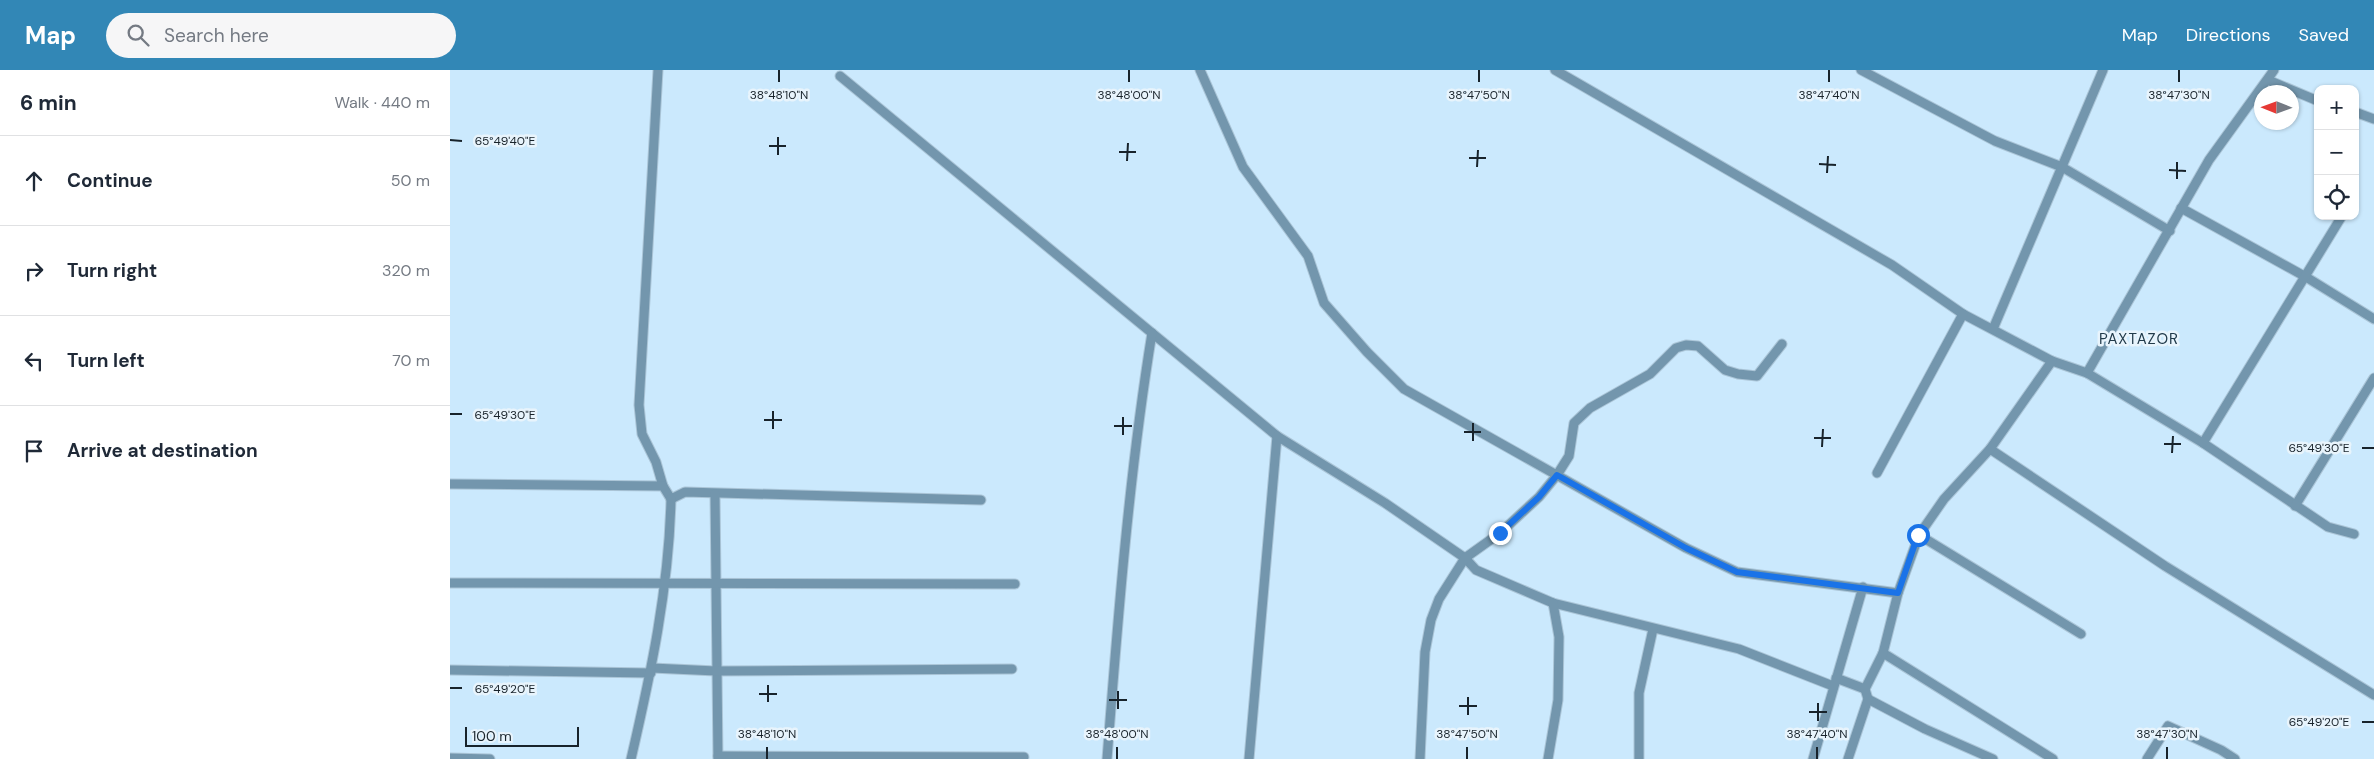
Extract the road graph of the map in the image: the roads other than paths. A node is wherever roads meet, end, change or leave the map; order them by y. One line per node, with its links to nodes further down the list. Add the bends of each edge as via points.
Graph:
1 (658, 70): 31 (street, via 638,405 642,434)
2 (1200, 70): 29 (street, via 1243,167 1308,256 1324,303 1367,352 1404,389)
3 (1555, 70): 17 (street, via 1892,265)
4 (1861, 70): 12 (street, via 1995,141)
5 (2103, 70): 12 (street)
6 (2274, 70): 8 (street)
7 (840, 76): 20 (street)
8 (2268, 80): 9 (street); 13 (street, via 2209,160)
9 (2314, 99)
10 (2359, 113): 11 (street)
11 (2374, 119)
12 (2062, 167): 15 (street); 19 (street)
13 (2181, 208): 15 (street); 16 (street)
14 (2340, 220): 16 (street)
15 (2170, 230): 23 (street)
16 (2306, 277): 18 (street); 26 (street)
17 (1964, 314): 19 (street); 28 (street)
18 (2374, 319)
19 (1993, 330): 22 (street)
20 (1152, 333): 25 (street); 62 (street, via 1137,425)
21 (1782, 344): 29 (street, via 1758,376 1726,370 1698,346 1676,348 1650,374 1590,408 1574,423 1569,456)
22 (2052, 361): 23 (street); 27 (street)
23 (2087, 373): 26 (street)
24 (2374, 378): 35 (street)
25 (1277, 436): 38 (street); 63 (street)
26 (2203, 443): 35 (street)
27 (1990, 449): 37 (street, via 1944,499); 55 (street, via 2166,566)
28 (1876, 473)
29 (1557, 475): 38 (street, via 1539,497 1500,533); 43 (street, via 1686,548 1737,572)
30 (450, 484): 31 (street)
31 (663, 486): 33 (street)
32 (715, 494): 33 (street, via 684,492); 34 (street); 41 (street)
33 (671, 500): 40 (street)
34 (981, 500)
35 (2295, 506): 36 (street, via 2328,527)
36 (2354, 534)
37 (1918, 535): 44 (street); 47 (street)
38 (1465, 558): 45 (street, via 1476,570); 64 (street, via 1439,599 1431,620 1425,652)
39 (450, 583): 40 (street)
40 (665, 584): 41 (street); 51 (street)
41 (717, 584): 42 (street); 52 (street)
42 (1015, 584)
43 (1863, 587): 44 (street); 53 (street)
44 (1898, 593): 48 (street)
45 (1553, 603): 46 (street); 65 (street, via 1559,637 1558,700)
46 (1653, 629): 53 (street, via 1739,649); 66 (street, via 1639,693)
47 (2082, 634)
48 (1883, 654): 54 (street); 70 (street)
49 (1012, 669): 52 (street)
50 (450, 670): 51 (street)
51 (651, 671): 52 (street); 61 (street)
52 (716, 671): 59 (street)
53 (1835, 682): 54 (street); 67 (street)
54 (1865, 689): 56 (street)
55 (2374, 695)
56 (1868, 699): 68 (street); 69 (street)
57 (1024, 757): 59 (street)
58 (450, 758): 60 (street)
59 (718, 758)
60 (490, 759)
61 (631, 759)
62 (1107, 759)
63 (1249, 759)
64 (1420, 759)
65 (1548, 759)
66 (1639, 759)
67 (1813, 759)
68 (1848, 759)
69 (1993, 759)
70 (2053, 759)
71 (2147, 759): 72 (street, via 2168,726)
72 (2235, 759)

